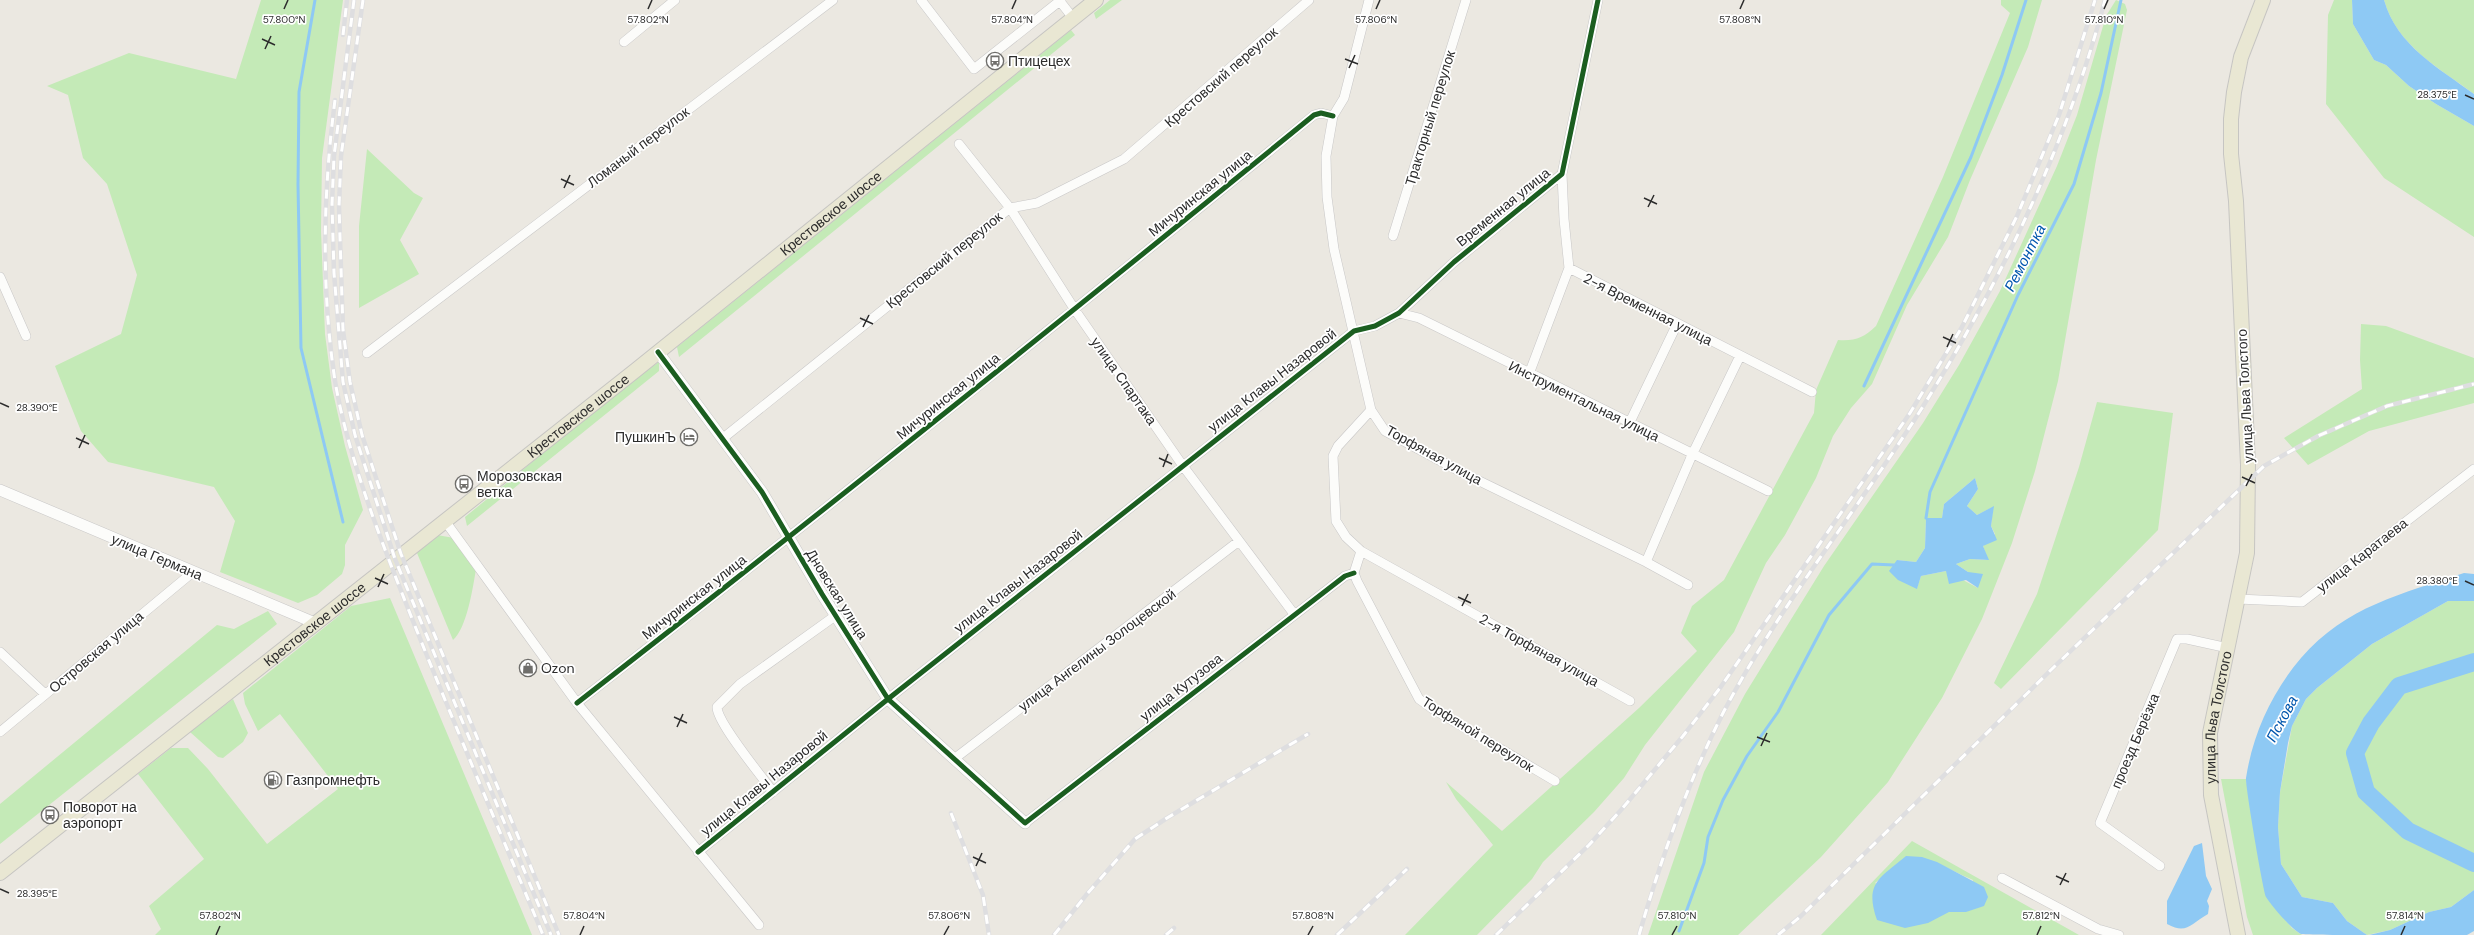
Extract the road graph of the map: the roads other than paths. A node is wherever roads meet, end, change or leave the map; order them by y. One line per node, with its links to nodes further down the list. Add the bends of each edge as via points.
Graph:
1 (675, 0): 12 (street)
2 (834, 0): 26 (street, Ломаный переулок)
3 (921, 0): 4 (street, via 974,69)
4 (1060, 0): 11 (street)
5 (1096, 0): 11 (main road, Крестовское шоссе)
6 (1309, 0): 16 (street, Крестовский переулок, via 1124,159 1037,203)
7 (1369, 0): 13 (street, Торфяная улица, via 1344,98)
8 (1466, 0): 17 (street, Тракторный переулок)
9 (1598, 0): 15 (street, Временная улица)
10 (2263, 0): 46 (main road, улица Льва Толстого, via 2241,57 2231,119 2248,465 2247,553)
11 (1073, 18): 25 (main road, Крестовское шоссе)
12 (624, 42)
13 (1333, 116): 20 (street, Мичуринская улица, via 1322,113 1314,115); 23 (street, Торфяная улица, via 1326,156 1327,197 1334,249)
14 (959, 144): 16 (street, улица Спартака)
15 (1562, 174): 18 (street, 2-я Временная улица); 21 (street, Временная улица, via 1454,262)
16 (1010, 208): 20 (street, улица Спартака); 32 (street, Крестовский переулок)
17 (1393, 236)
18 (1569, 268): 22 (street, 2-я Временная улица); 28 (street)
19 (0, 277): 24 (street)
20 (1075, 310): 34 (street, улица Спартака); 39 (street, Мичуринская улица)
21 (1399, 313): 23 (street, Временная улица, via 1375,326); 28 (street, Инструментальная улица, via 1419,318)
22 (1677, 324): 27 (street, 2-я Временная улица); 31 (street)
23 (1354, 331): 30 (street, Торфяная улица); 34 (street, улица Клавы Назаровой)
24 (26, 336)
25 (658, 352): 32 (street, Дновская улица); 38 (main road, Крестовское шоссе)
26 (366, 353)
27 (1740, 356): 29 (street, 2-я Временная улица); 33 (street)
28 (1529, 374): 31 (street, Инструментальная улица)
29 (1812, 392)
30 (1371, 410): 41 (street, 2-я Торфяная улица, via 1338,446 1333,456 1336,520 1346,537); 42 (street, Торфяная улица, via 1385,431 1463,473)
31 (1630, 424): 33 (street, Инструментальная улица)
32 (722, 439): 39 (street, Дновская улица, via 762,492)
33 (1692, 455): 37 (street, Инструментальная улица); 42 (street)
34 (1184, 466): 40 (street, улица Спартака); 53 (street, улица Клавы Назаровой)
35 (2474, 469): 46 (street, улица Каратаева, via 2302,602)
36 (0, 490): 43 (street, улица Германа)
37 (1768, 491)
38 (445, 521): 49 (main road, Крестовское шоссе); 55 (street)
39 (789, 539): 48 (street, Дновская улица); 55 (street, Мичуринская улица)
40 (1239, 541): 47 (street, улица Спартака); 57 (street, улица Ангелины Золоцевской)
41 (1361, 551): 44 (street); 54 (street, 2-я Торфяная улица)
42 (1646, 562): 45 (street, Торфяная улица)
43 (192, 572): 49 (street, улица Германа); 52 (street, Островская улица)
44 (1354, 573): 47 (street, улица Кутузова, via 1345,576); 58 (street, Торфяной переулок, via 1419,699)
45 (1688, 585)
46 (2238, 599): 50 (main road, улица Льва Толстого)
47 (1294, 614): 60 (street, улица Кутузова)
48 (835, 616): 53 (street, Дновская улица); 59 (street, via 740,684 717,706 717,712 726,727)
49 (315, 623): 63 (main road, Крестовское шоссе)
50 (2228, 648): 62 (street, проезд Берёзка, via 2177,639 2100,823); 67 (main road, улица Льва Толстого, via 2210,733 2209,774)
51 (0, 652): 52 (street)
52 (45, 694): 56 (street, Островская улица)
53 (888, 699): 57 (street, Дновская улица); 59 (street, улица Клавы Назаровой)
54 (1630, 701)
55 (577, 703): 61 (street)
56 (0, 732)
57 (954, 759): 60 (street, Дновская улица)
58 (1555, 780)
59 (773, 792): 61 (street, улица Клавы Назаровой)
60 (1025, 823)
61 (698, 852): 65 (street)
62 (2160, 866)
63 (0, 873)
64 (2002, 878): 66 (street, via 2098,929)
65 (759, 925)
66 (2119, 935)
67 (2238, 935)

